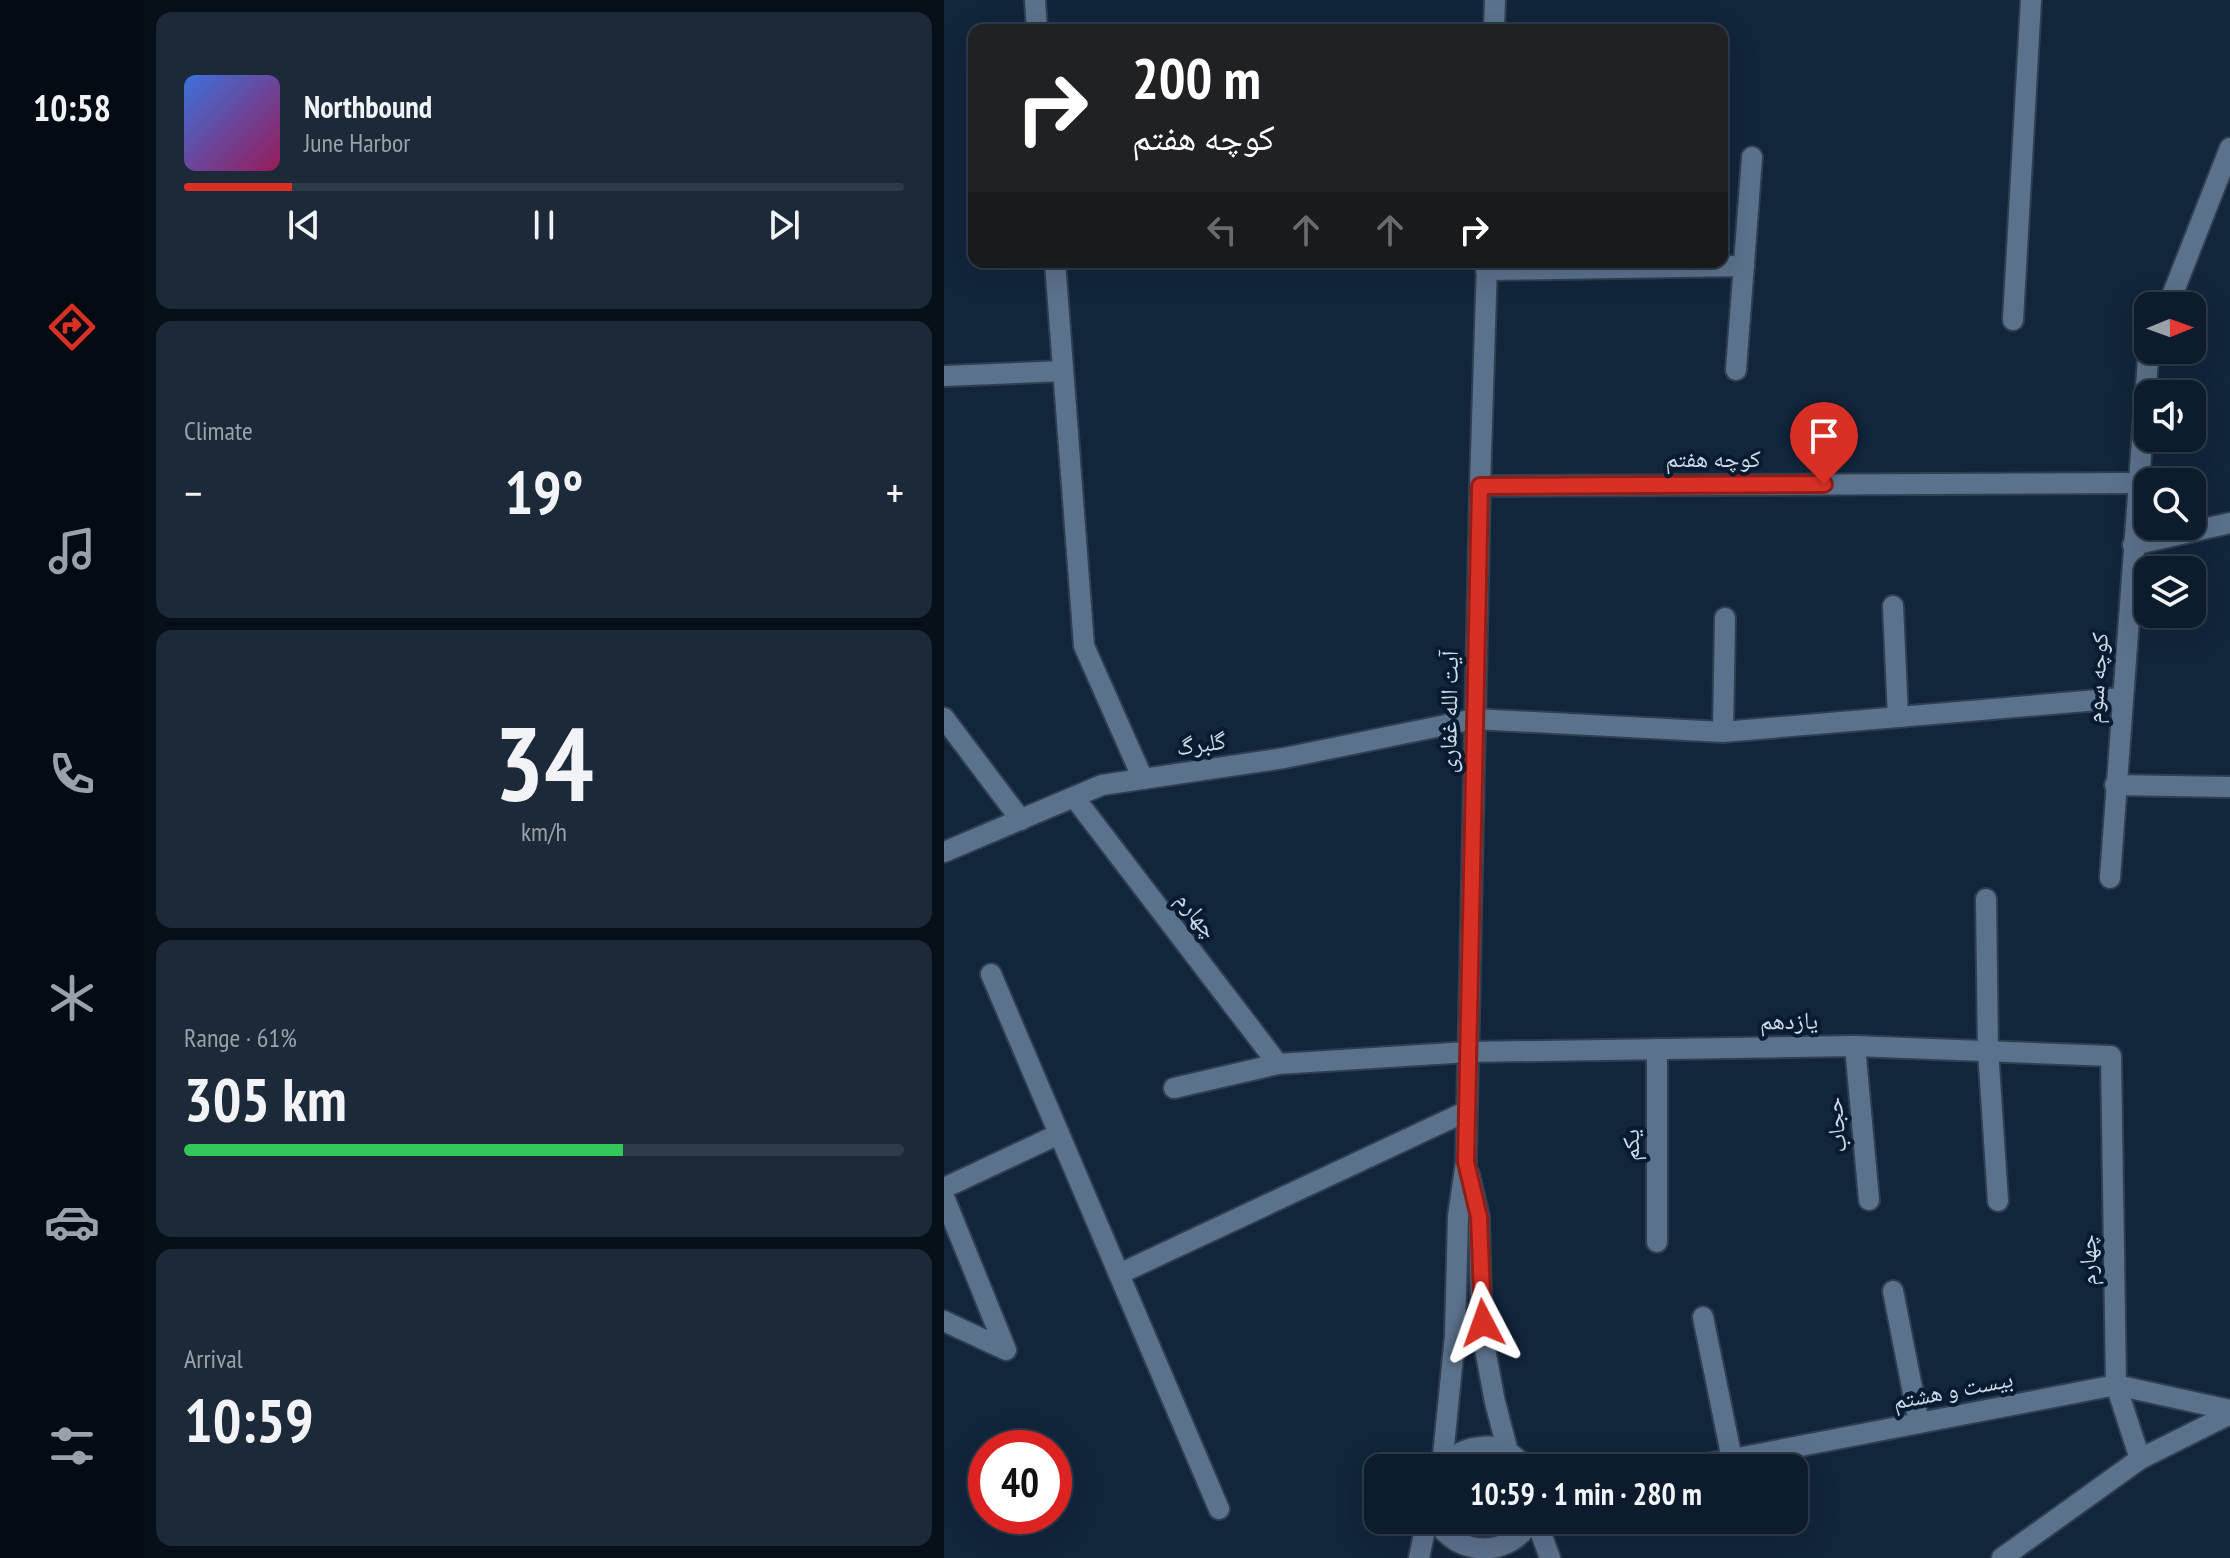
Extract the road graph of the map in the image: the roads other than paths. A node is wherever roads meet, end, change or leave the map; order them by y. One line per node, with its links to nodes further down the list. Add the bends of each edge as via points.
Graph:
1 (1035, 0): 4 (street)
2 (1495, 0): 5 (street)
3 (2031, 0): 13 (street)
4 (1037, 24)
5 (1494, 24)
6 (2230, 148): 12 (street)
7 (1752, 157): 9 (street)
8 (1728, 266): 9 (street)
9 (1744, 266): 15 (street)
10 (1055, 268): 16 (street)
11 (1487, 268): 20 (street, آیت الله غفاری)
12 (2173, 292)
13 (2013, 320)
14 (2148, 364): 18 (street, کوچه سوم)
15 (1736, 370)
16 (1063, 371): 17 (street); 31 (street, via 1084,646)
17 (944, 376)
18 (2139, 468)
19 (2134, 483): 20 (street, کوچه هفتم)
20 (1480, 486): 29 (street, آیت الله غفاری)
21 (2230, 523): 23 (street)
22 (2134, 533): 23 (street, کوچه سوم)
23 (2133, 545): 26 (street, کوچه سوم)
24 (1893, 606): 27 (street)
25 (1725, 618): 30 (street)
26 (2121, 698): 27 (street, گلبرگ); 32 (street, کوچه سوم)
27 (1898, 717): 30 (street, گلبرگ)
28 (944, 718): 35 (street)
29 (1475, 719): 30 (street, گلبرگ); 31 (street, گلبرگ, via 1284,758); 43 (street, آیت الله غفاری)
30 (1723, 732)
31 (1143, 779): 34 (street, گلبرگ, via 1102,785)
32 (2115, 785): 33 (street); 37 (street, کوچه سوم)
33 (2230, 787)
34 (1074, 797): 35 (street, گلبرگ); 45 (street, چهارم)
35 (1021, 820): 36 (street, گلبرگ)
36 (944, 852)
37 (2110, 878)
38 (1986, 899): 42 (street)
39 (991, 974): 48 (street)
40 (1855, 1046): 41 (street, یازدهم); 42 (street, یازدهم); 52 (street, حجاب)
41 (1657, 1049): 43 (street, یازدهم); 54 (street, یکم)
42 (1988, 1050): 44 (street, یازدهم); 53 (street)
43 (1468, 1052): 45 (street, یازدهم); 47 (street, آیت الله غفاری)
44 (2111, 1056): 59 (street, چهارم)
45 (1278, 1064): 46 (street, یازدهم)
46 (1174, 1088)
47 (1467, 1111): 49 (street, آیت الله غفاری); 55 (street)
48 (1059, 1134): 50 (street); 55 (street)
49 (1466, 1162): 62 (street, آیت الله غفاری, via 1479,1217 1485,1349); 63 (street, آیت الله غفاری)
50 (944, 1188)
51 (944, 1197): 58 (street, via 1006,1350)
52 (1869, 1200)
53 (1998, 1201)
54 (1657, 1242)
55 (1119, 1274): 68 (street)
56 (1893, 1291): 61 (street)
57 (1703, 1317): 65 (street)
58 (944, 1321)
59 (2116, 1385): 60 (street, بیست و هشتم); 61 (street, بیست و هشتم); 67 (street, چهارم)
60 (2230, 1412): 67 (street)
61 (1919, 1423): 66 (street, بیست و هشتم)
62 (1508, 1452): 64 (street, via 1491,1446)
63 (1442, 1454)
64 (1456, 1454)
65 (1731, 1454)
66 (1758, 1454)
67 (2140, 1459): 77 (street)
68 (1219, 1509)
69 (1424, 1534): 75 (street)
70 (1445, 1534): 74 (street)
71 (1522, 1534): 73 (street)
72 (1540, 1534): 76 (street)
73 (1508, 1553): 74 (street)
74 (1465, 1554)
75 (1419, 1558)
76 (1550, 1558)
77 (2002, 1558)

